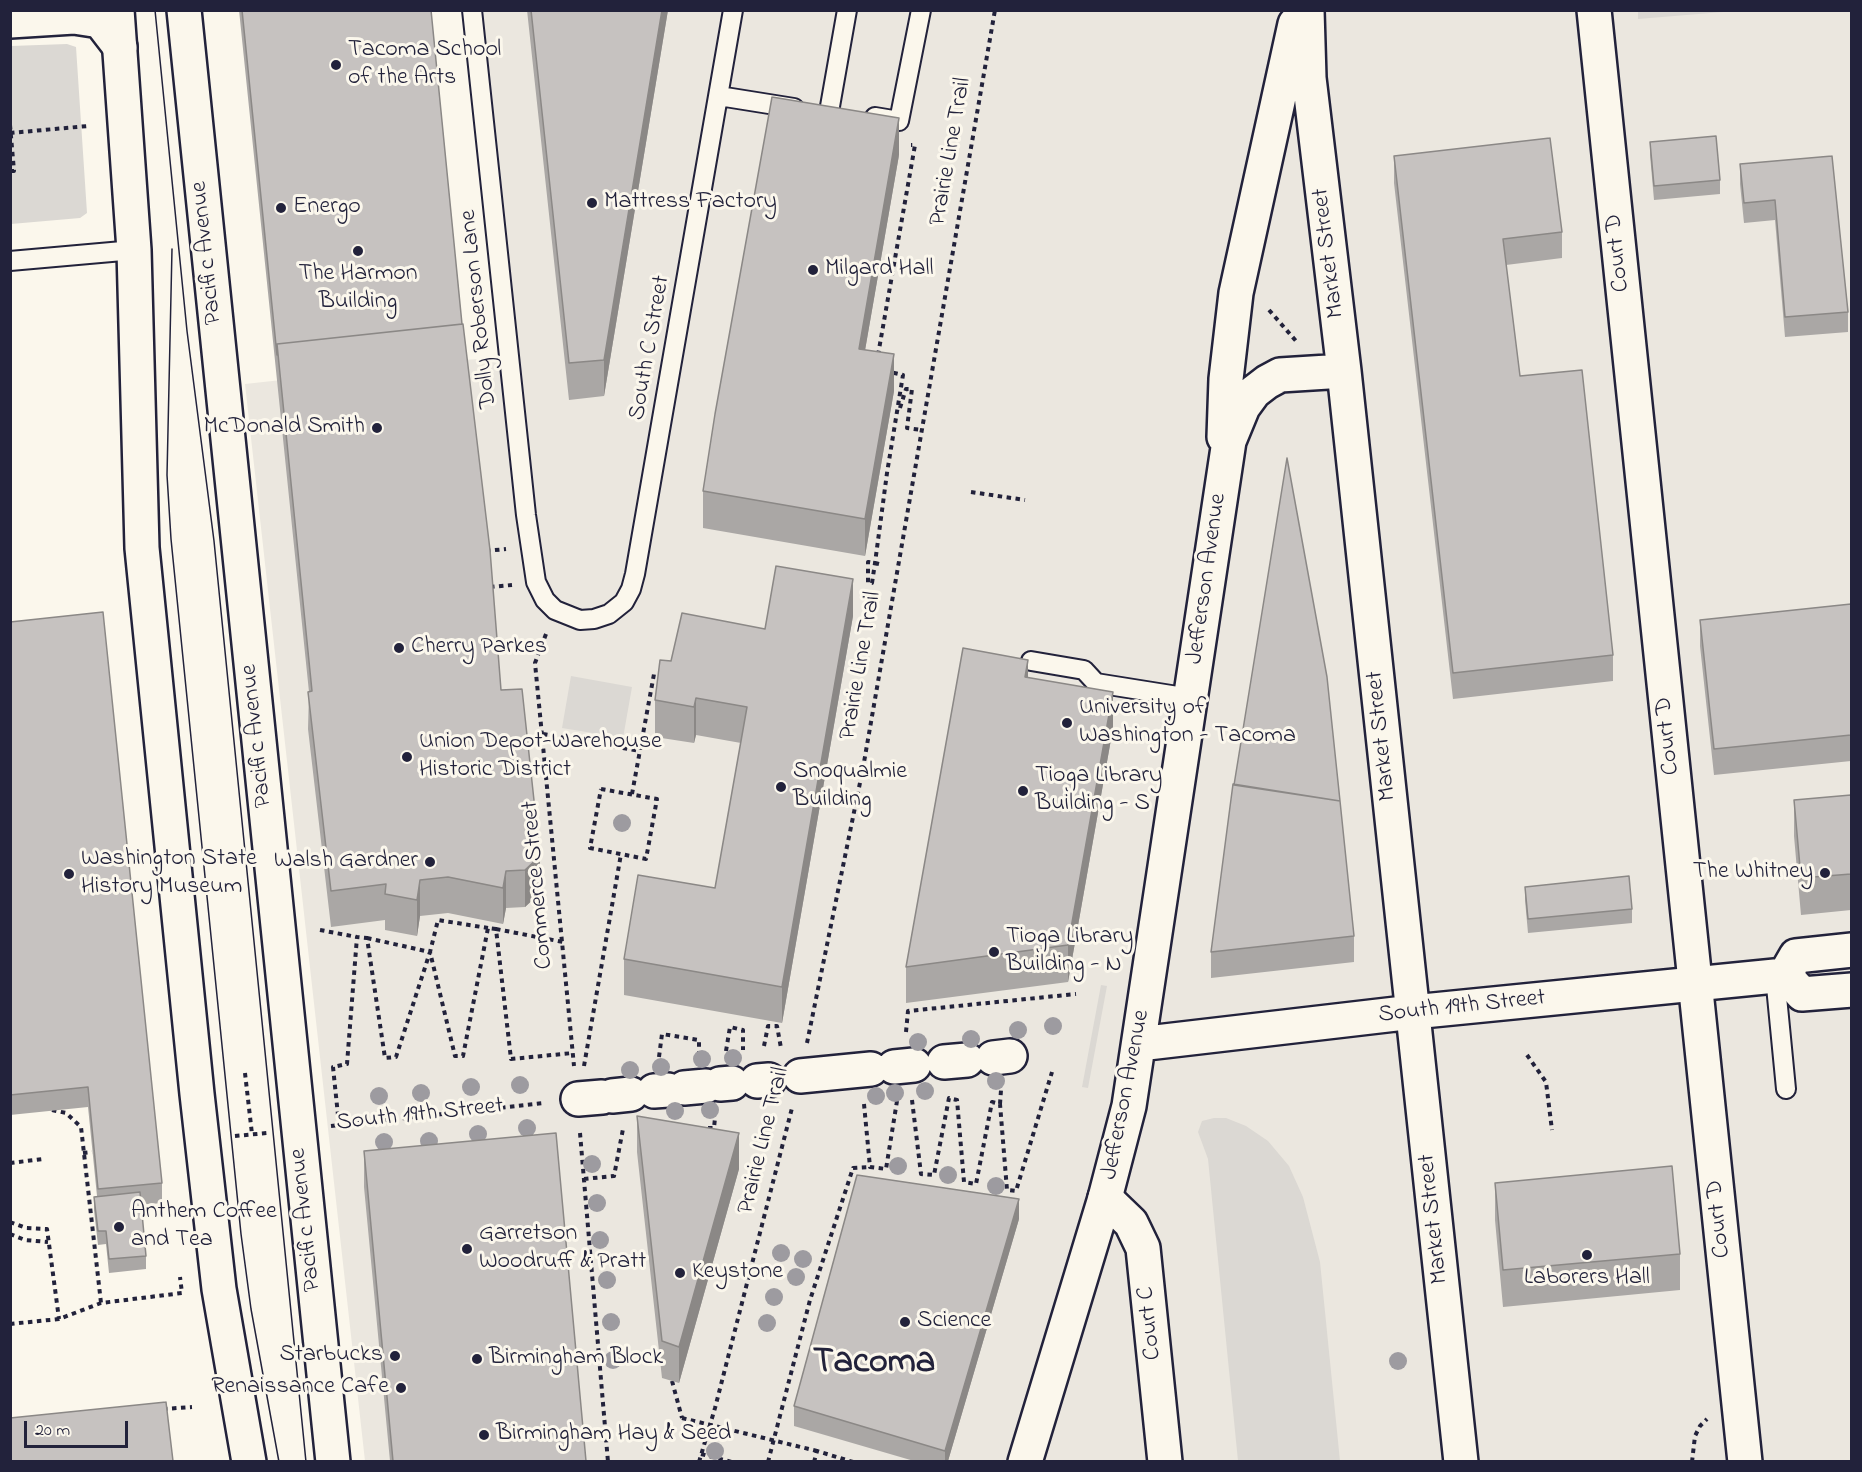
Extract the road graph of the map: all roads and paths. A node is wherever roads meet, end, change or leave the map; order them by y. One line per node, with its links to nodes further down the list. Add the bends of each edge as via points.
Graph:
1 (117, 10): 12 (main road)
2 (184, 10): 66 (main road, Pacific Avenue)
3 (472, 10): 35 (lane, Dolly Roberson Lane, via 526,515 536,582)
4 (733, 10): 13 (lane, South C Street)
5 (847, 10): 14 (lane)
6 (921, 10): 14 (lane, via 899,120)
7 (995, 10): 28 (path, Prairie Line Trail)
8 (1299, 10): 29 (main road, via 1236,293 1224,393)
9 (1307, 10): 26 (main road, Market Street, via 1310,87)
10 (1594, 10): 52 (main road, Court D)
11 (10, 21): 12 (main road, via 74,17 100,21)
12 (120, 47): 20 (main road)
13 (719, 96): 14 (lane); 35 (lane, South C Street, via 632,589 609,614 594,619 580,620)
14 (829, 112)
15 (10, 125): 17 (path)
16 (88, 126): 17 (path)
17 (11, 133): 19 (path, via 14,171)
18 (904, 144): 24 (path, via 915,145)
19 (10, 171)
20 (134, 250): 21 (lane); 69 (main road, via 142,548)
21 (10, 261)
22 (1264, 307): 23 (path)
23 (1302, 348)
24 (877, 357)
25 (885, 371): 27 (path, via 903,375)
26 (1344, 371): 29 (main road, Jefferson Avenue, via 1280,375 1254,392 1242,407); 56 (main road, Market Street)
27 (895, 422): 28 (path, via 906,389 912,390 907,428); 31 (path)
28 (922, 430): 62 (path, Prairie Line Trail, via 862,768)
29 (1224, 465): 38 (main road, Jefferson Avenue)
30 (879, 472): 31 (path)
31 (887, 473): 34 (path)
32 (971, 492): 33 (path)
33 (1025, 500)
34 (877, 563): 34 (path, via 872,583 868,583 868,562)
35 (550, 605): 39 (path, Commerce Street, via 535,663)
36 (1031, 661): 38 (lane, via 1083,670 1096,683)
37 (654, 674): 40 (path)
38 (1190, 698): 57 (main road, Jefferson Avenue)
39 (543, 734): 40 (path); 48 (path, Commerce Street)
40 (640, 751): 41 (path)
41 (632, 794): 42 (path, via 657,799 646,859); 42 (path, via 602,789 590,848)
42 (621, 854): 62 (path)
43 (488, 928): 44 (path); 50 (path, via 438,920); 50 (path, via 463,1056 455,1056)
44 (496, 929): 48 (path); 48 (path, Commerce Street, via 511,1059 573,1053)
45 (320, 930): 46 (path)
46 (357, 937): 47 (path); 65 (path, via 346,1064 333,1067)
47 (367, 938): 50 (path); 50 (path, via 385,1058 396,1057)
48 (562, 942)
49 (1851, 950): 51 (main road, via 1796,956)
50 (430, 952)
51 (1780, 976): 52 (main road, South 19th Street); 53 (main road, via 1802,994); 63 (lane)
52 (1694, 984): 56 (main road, South 19th Street); 100 (main road, Court D)
53 (1851, 990)
54 (1076, 994): 55 (path)
55 (908, 1011)
56 (1413, 1012): 57 (main road, South 19th Street); 99 (main road, Market Street)
57 (1139, 1044): 76 (main road, Jefferson Avenue, via 1129,1107)
58 (1527, 1054): 67 (path, via 1546,1083)
59 (926, 1069): 60 (path, via 921,1174 934,1175 949,1098 957,1100 964,1182 976,1184 992,1102 1000,1104 1007,1190 1016,1191); 62 (main road); 74 (path); 74 (path, via 886,1169)
60 (1052, 1072)
61 (245, 1073): 68 (path)
62 (698, 1087): 65 (path, South 19th Street); 75 (path); 75 (path, via 614,1176); 88 (path, Prairie Line Trail, via 715,1408)
63 (1786, 1089)
64 (45, 1108): 71 (path, via 66,1113 81,1127)
65 (339, 1125): 66 (path, South 19th Street)
66 (297, 1130): 68 (path, South 19th Street); 90 (main road, Pacific Avenue)
67 (1552, 1130)
68 (252, 1134): 69 (path, South 19th Street)
69 (204, 1140): 89 (main road, via 219,1289)
70 (93, 1152): 71 (path)
71 (84, 1153): 81 (path)
72 (43, 1159): 73 (path)
73 (10, 1163)
74 (870, 1167): 94 (path, via 853,1168 810,1300)
75 (584, 1179): 91 (path)
76 (1106, 1198): 97 (main road, Jefferson Avenue); 98 (main road, Court C, via 1131,1223 1143,1248)
77 (10, 1222): 79 (path, via 47,1229)
78 (10, 1234): 79 (path)
79 (48, 1242): 82 (path)
80 (182, 1293): 81 (path)
81 (101, 1303): 82 (path)
82 (59, 1319): 83 (path)
83 (10, 1324)
84 (672, 1381): 87 (path, bridge, via 682,1418)
85 (192, 1407): 86 (path)
86 (162, 1410)
87 (817, 1451): 95 (path); 96 (path)
88 (701, 1454): 92 (path, Prairie Line Trail); 93 (path)
89 (249, 1461)
90 (333, 1461)
91 (608, 1461)
92 (699, 1461)
93 (732, 1461)
94 (768, 1461)
95 (814, 1461)
96 (853, 1461)
97 (1025, 1461)
98 (1166, 1461)
99 (1461, 1461)
100 (1745, 1461)

